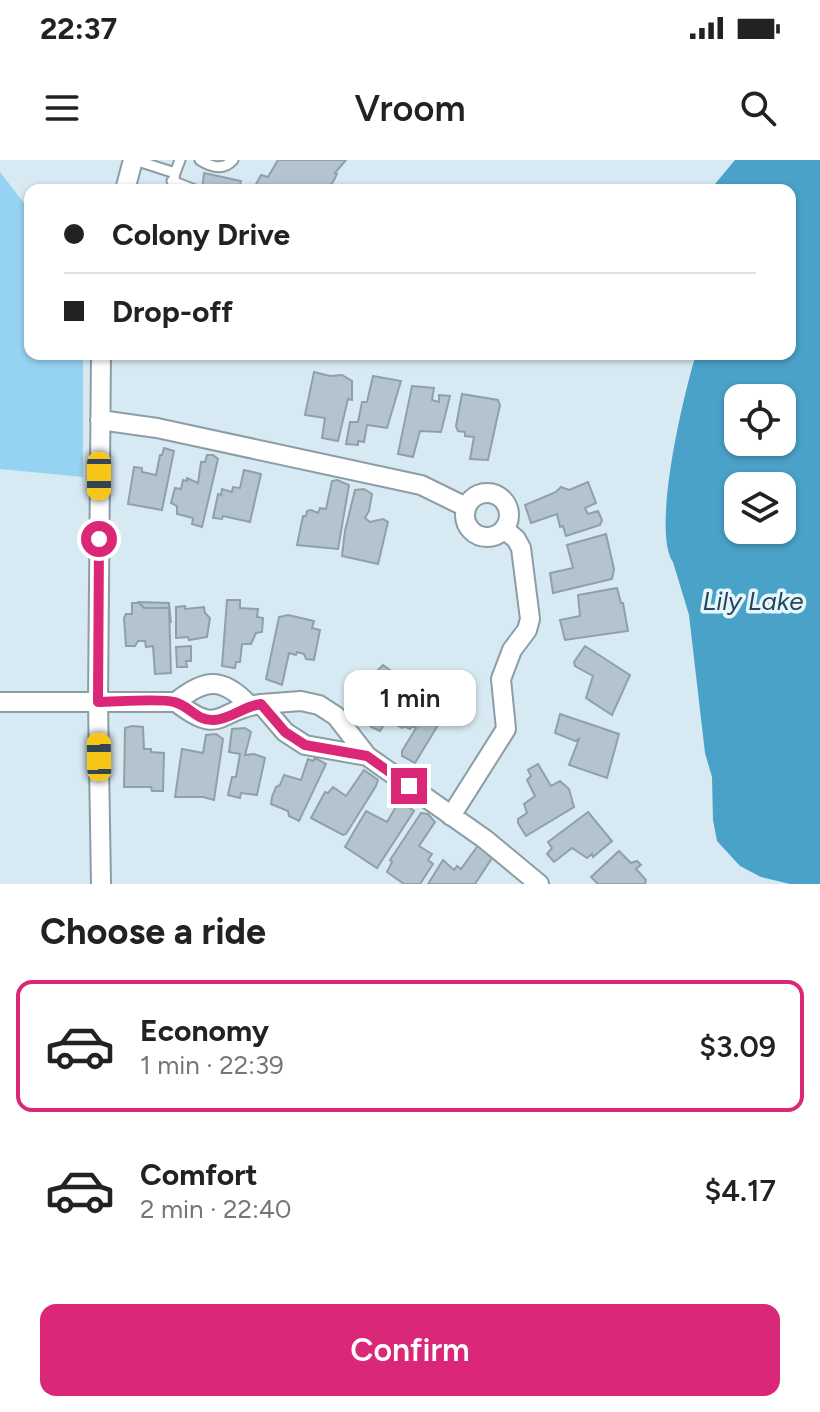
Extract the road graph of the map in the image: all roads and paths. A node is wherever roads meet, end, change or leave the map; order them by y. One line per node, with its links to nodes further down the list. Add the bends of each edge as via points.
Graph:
1 (134, 160): 5 (lane); 6 (street)
2 (180, 160): 5 (lane)
3 (200, 160): 4 (lane, via 223,167)
4 (233, 160)
5 (173, 181)
6 (127, 184)
7 (101, 360): 8 (street)
8 (100, 420): 9 (street, via 421,485); 12 (street)
9 (466, 507): 10 (street, via 467,525 478,535 492,536); 10 (street, via 478,495 499,497 509,515)
10 (504, 529): 16 (street, via 521,548 530,619 501,679 506,729)
11 (0, 702): 12 (street)
12 (98, 702): 13 (street); 17 (street)
13 (176, 702): 14 (street, via 210,720); 14 (street, via 197,686 212,683)
14 (255, 704): 15 (street, via 305,745); 15 (street, via 319,705 336,716)
15 (367, 756): 16 (street)
16 (451, 816): 18 (street)
17 (101, 884)
18 (539, 884)

